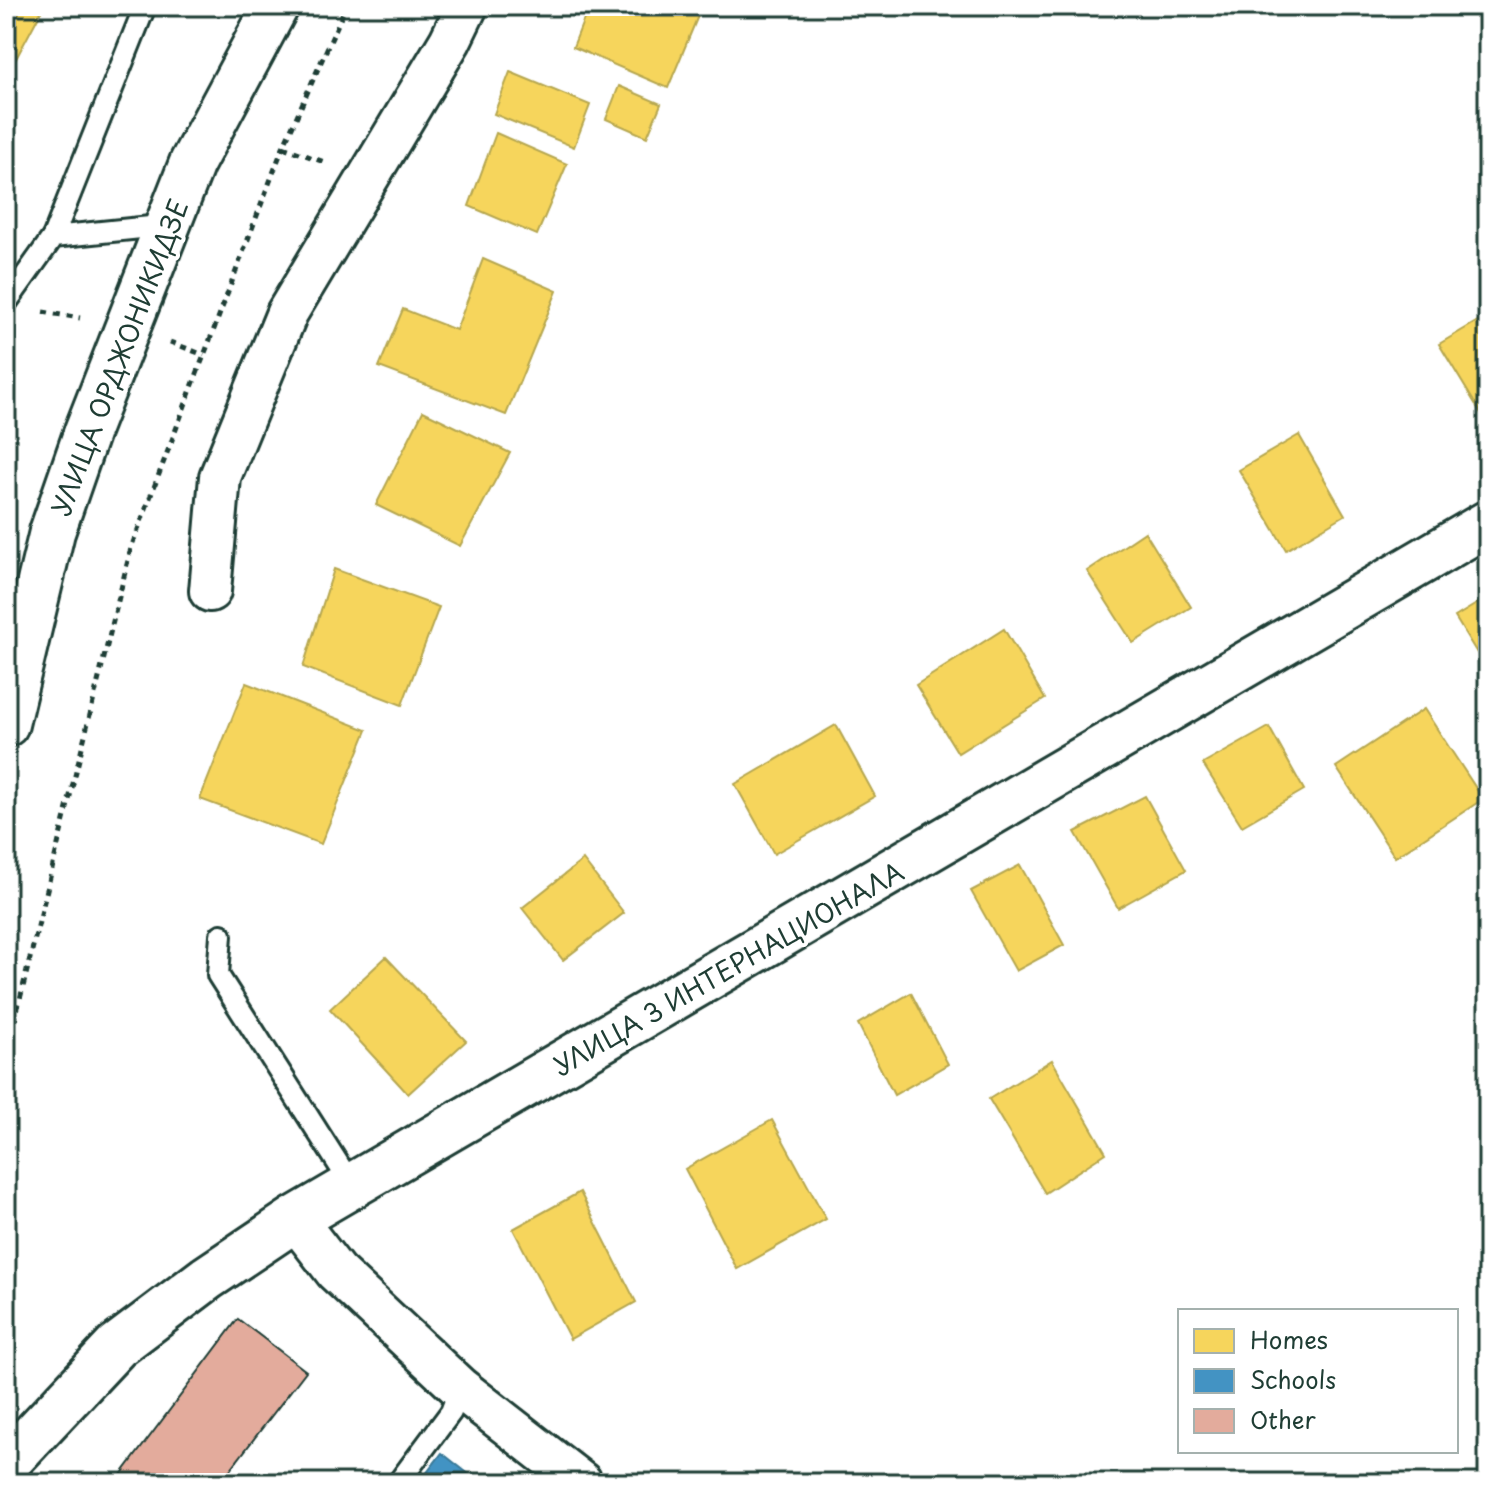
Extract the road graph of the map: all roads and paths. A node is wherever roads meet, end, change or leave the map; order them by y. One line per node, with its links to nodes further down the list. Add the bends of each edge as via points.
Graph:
1 (145, 6): 6 (lane)
2 (276, 6): 5 (street, УЛИЦА ОРДЖОНИКИДЗЕ, via 192,163)
3 (346, 6): 12 (path, via 283,147 131,548)
4 (467, 6): 9 (street, via 287,313 220,477)
5 (170, 225): 6 (lane); 10 (street, УЛИЦА ОРДЖОНИКИДЗЕ, via 52,532)
6 (53, 237): 7 (lane)
7 (6, 303)
8 (1488, 523): 13 (street, УЛИЦА 3 ИНТЕРНАЦИОНАЛА)
9 (210, 591)
10 (6, 724)
11 (221, 935): 13 (lane, via 218,975)
12 (6, 1056)
13 (353, 1187): 14 (street, УЛИЦА 3 ИНТЕРНАЦИОНАЛА)
14 (295, 1219): 15 (street, via 336,1272); 16 (street, УЛИЦА 3 ИНТЕРНАЦИОНАЛА, via 117,1346)
15 (460, 1388): 17 (lane, via 451,1412); 18 (street)
16 (6, 1464)
17 (398, 1483)
18 (582, 1483)

